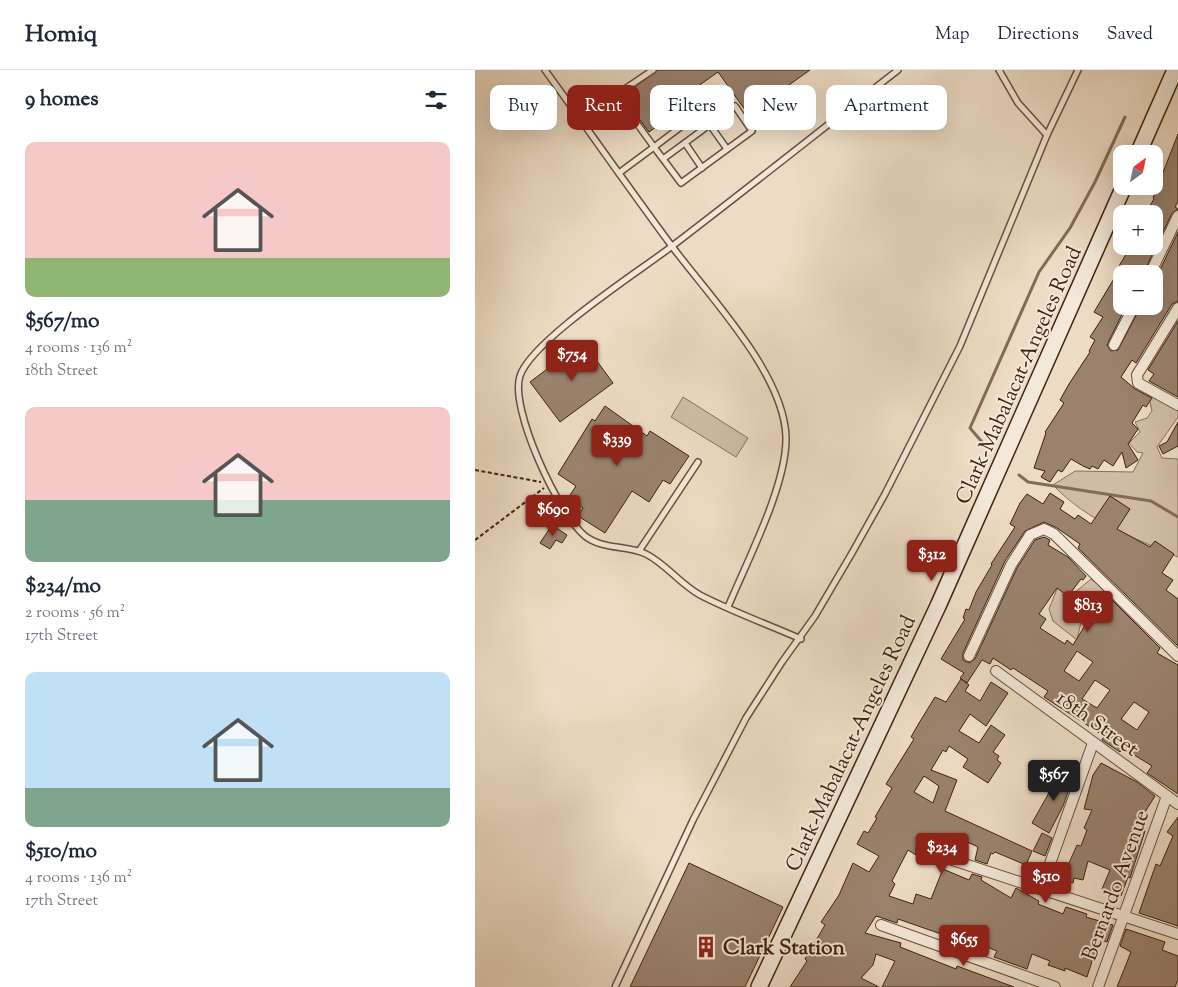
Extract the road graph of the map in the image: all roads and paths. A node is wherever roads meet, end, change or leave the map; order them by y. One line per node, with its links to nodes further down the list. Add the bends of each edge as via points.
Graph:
1 (545, 70): 8 (lane)
2 (653, 70): 7 (lane)
3 (897, 70): 25 (lane)
4 (999, 70): 15 (lane, via 1018,103)
5 (1078, 70): 15 (lane)
6 (1175, 70): 17 (main road)
7 (632, 85)
8 (567, 101)
9 (734, 107): 19 (lane, via 752,131)
10 (640, 128): 18 (lane)
11 (588, 130): 22 (lane)
12 (677, 130): 18 (lane)
13 (703, 130): 16 (lane)
14 (714, 130): 19 (lane)
15 (1047, 135): 37 (lane, via 960,346 885,494)
16 (685, 143): 20 (lane); 21 (lane)
17 (1142, 145)
18 (654, 147): 20 (lane); 22 (lane)
19 (727, 149): 21 (lane)
20 (663, 159): 21 (lane, via 681,183)
21 (702, 168)
22 (619, 173): 25 (lane)
23 (1120, 195): 50 (main road, Clark-Mabalacat-Angeles Road, via 942,597)
24 (1178, 216): 26 (street)
25 (672, 246): 33 (lane, via 563,328 533,354 524,367 518,385 522,411); 36 (lane, via 762,367 777,398 786,436 785,460 778,486)
26 (1154, 265)
27 (1178, 308): 30 (street, via 1137,375 1138,383)
28 (1129, 315): 29 (street)
29 (1114, 345)
30 (1178, 405)
31 (698, 462): 35 (lane)
32 (475, 470): 33 (path)
33 (550, 485): 34 (path); 35 (lane, via 572,523 588,538 598,544)
34 (475, 540)
35 (639, 551): 36 (lane, via 687,586)
36 (728, 608): 37 (lane)
37 (801, 638): 49 (lane, via 746,718 693,820)
38 (969, 656): 39 (street, via 1011,564 1029,535 1044,529 1054,534)
39 (1178, 656)
40 (996, 671): 41 (street, 18th Street)
41 (1093, 743): 42 (street, 18th Street); 45 (street)
42 (1167, 796): 43 (street, 18th Street); 46 (street, Bernardo Avenue)
43 (1178, 804)
44 (922, 850): 45 (street)
45 (1041, 889): 46 (street)
46 (1122, 914): 48 (street); 52 (street, Bernardo Avenue)
47 (881, 925): 51 (street)
48 (1178, 934)
49 (615, 987)
50 (759, 987)
51 (1055, 987)
52 (1098, 987)

